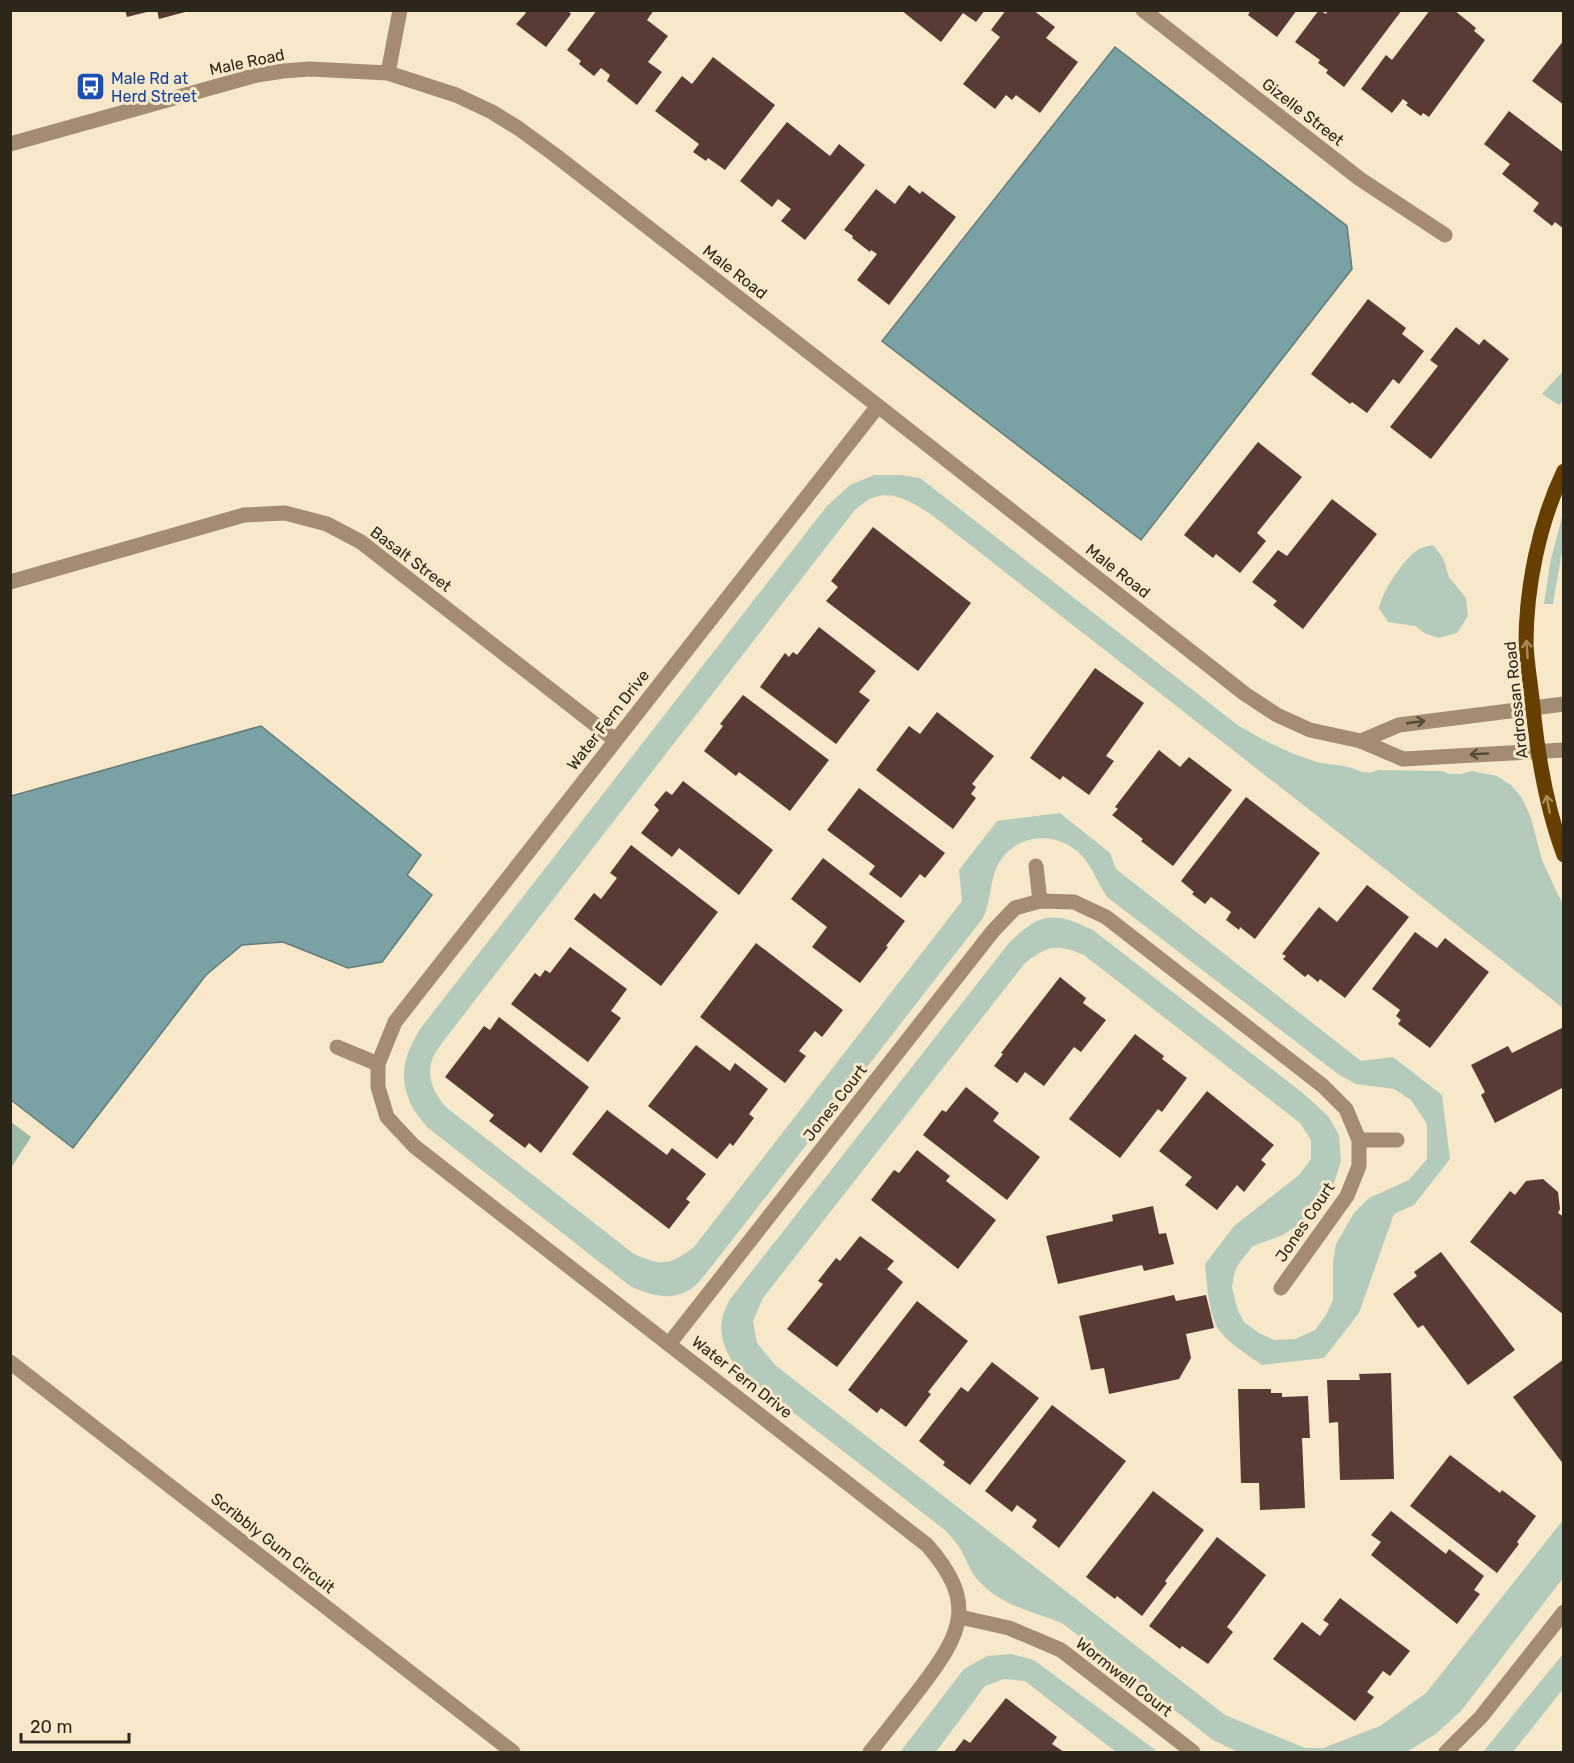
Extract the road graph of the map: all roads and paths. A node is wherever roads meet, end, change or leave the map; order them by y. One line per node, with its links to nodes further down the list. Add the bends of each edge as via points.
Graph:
1 (400, 10): 3 (street)
2 (1143, 10): 5 (street, Gizelle Street, via 1360,179)
3 (388, 73): 4 (street, Male Road, via 310,69 257,75); 6 (street, Male Road, via 456,95 518,128)
4 (10, 144)
5 (1446, 235)
6 (878, 406): 11 (street, Water Fern Drive); 12 (street, Male Road, via 1245,694 1310,730)
7 (1563, 471): 10 (main road, Ardrossan Road, one-way to 7, via 1526,645 1530,592 1540,537)
8 (10, 582): 11 (street, Basalt Street, via 244,515 285,513 327,524 362,542)
9 (1563, 704): 10 (street)
10 (1533, 707): 12 (street, one-way to 10, via 1399,725); 14 (main road, Ardrossan Road)
11 (615, 740): 19 (street, Water Fern Drive, via 395,1022)
12 (1361, 741): 14 (street, Male Road, one-way to 12, via 1403,759)
13 (1563, 750): 14 (street, Male Road)
14 (1538, 752): 15 (main road, Ardrossan Road, one-way to 14)
15 (1563, 855)
16 (1036, 866): 17 (street)
17 (1040, 901): 20 (street, Jones Court, via 1074,902 1106,917 1323,1086 1346,1109); 23 (street, Jones Court, via 1015,908 993,931)
18 (337, 1047): 19 (street)
19 (378, 1064): 23 (street, Water Fern Drive, via 378,1087 387,1117 414,1146)
20 (1359, 1140): 21 (street); 22 (street, Jones Court, via 1359,1166 1347,1196)
21 (1397, 1140)
22 (1281, 1288)
23 (669, 1344): 26 (street, Water Fern Drive, via 927,1545 952,1579)
24 (10, 1362): 27 (street, Scribbly Gum Circuit)
25 (1563, 1612): 30 (street, via 1481,1718)
26 (960, 1617): 28 (street, via 945,1655); 29 (street, Wormwell Court, via 1009,1628 1061,1650)
27 (513, 1752)
28 (870, 1752)
29 (1193, 1752)
30 (1446, 1752)

